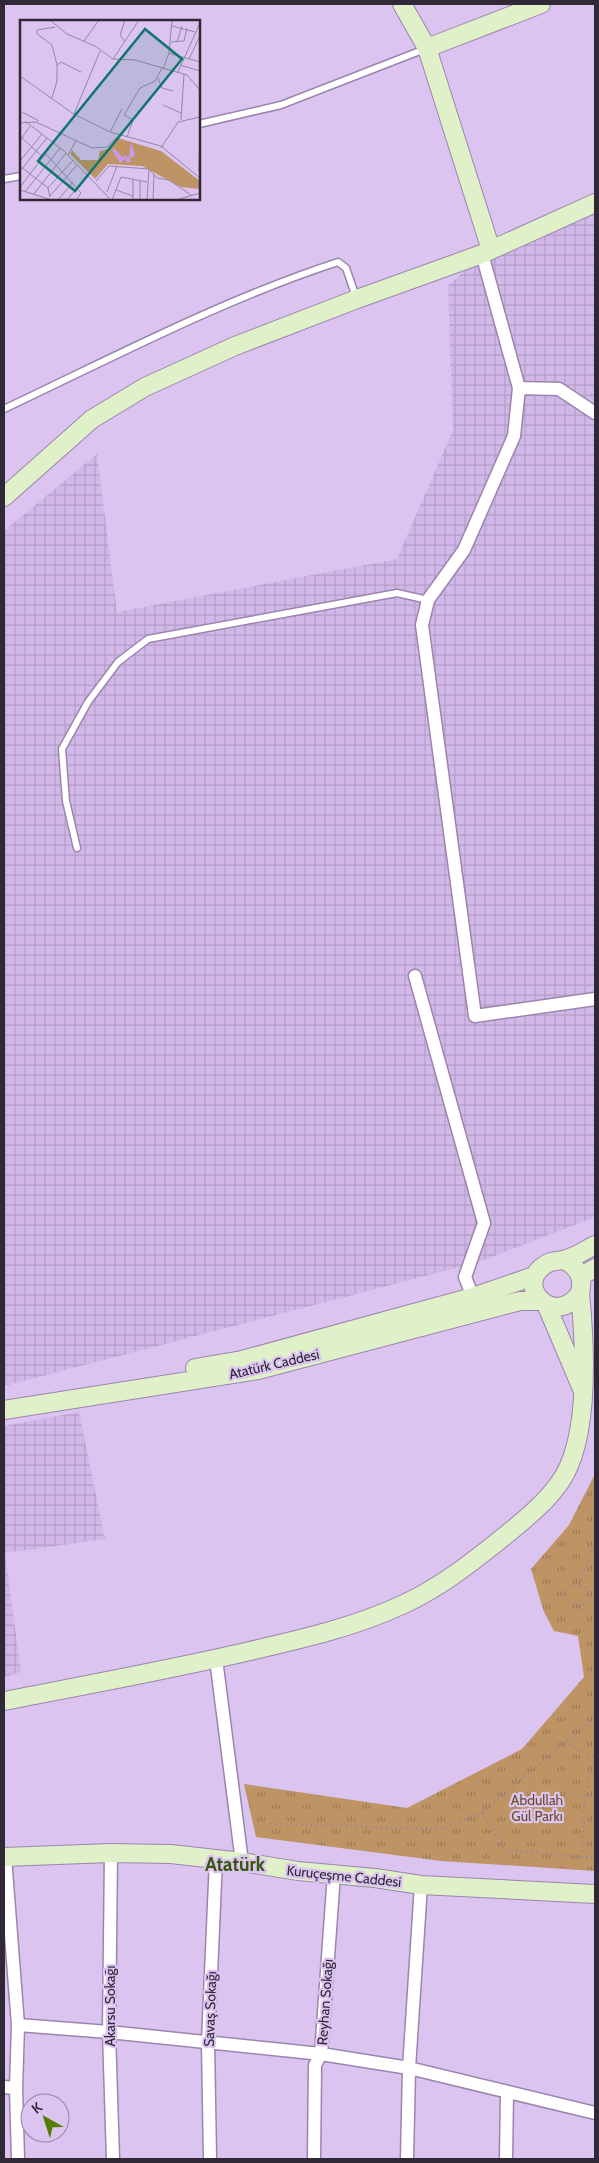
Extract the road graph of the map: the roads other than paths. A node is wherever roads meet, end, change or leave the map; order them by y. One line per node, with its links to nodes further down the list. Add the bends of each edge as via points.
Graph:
1 (402, 4): 4 (main road)
2 (541, 4): 3 (main road)
3 (518, 8): 4 (main road)
4 (427, 48): 5 (lane, via 281,105); 9 (main road)
5 (200, 124)
6 (20, 176): 7 (lane)
7 (4, 179)
8 (595, 203): 9 (main road)
9 (486, 252): 10 (main road); 11 (street)
10 (357, 299): 12 (lane, via 346,268 338,262 284,280 169,330); 14 (main road, via 235,346 145,387 92,419)
11 (519, 388): 13 (street, via 559,388); 15 (street, via 514,436 464,550)
12 (4, 409)
13 (595, 413)
14 (4, 497)
15 (428, 600): 16 (lane, via 397,593 148,640 118,662 88,702 62,749 66,801); 18 (street, via 422,625 475,1016)
16 (77, 848)
17 (415, 976): 23 (street, via 484,1223 465,1276)
18 (595, 998)
19 (595, 1245): 20 (main road)
20 (564, 1260): 21 (main road, via 547,1263); 22 (main road)
21 (534, 1276): 23 (main road); 24 (main road, via 535,1293)
22 (585, 1279): 24 (main road, via 567,1306); 25 (main road)
23 (473, 1297): 26 (main road, via 242,1360)
24 (543, 1302): 25 (main road); 27 (main road, Atatürk Caddesi, via 520,1301 258,1370)
25 (582, 1389): 28 (main road, via 578,1432 564,1476 546,1499 475,1560 427,1592 363,1621)
26 (4, 1401)
27 (4, 1410)
28 (216, 1659): 29 (main road); 33 (street)
29 (4, 1701)
30 (111, 1853): 31 (main road, Kuruçeşme Caddesi); 32 (main road, Kuruçeşme Caddesi, via 171,1854); 38 (street, Akarsu Sokağı)
31 (4, 1857): 37 (street)
32 (216, 1860): 33 (main road, Kuruçeşme Caddesi); 39 (street, Savaş Sokağı)
33 (242, 1862): 34 (main road, Kuruçeşme Caddesi)
34 (334, 1874): 35 (main road, Kuruçeşme Caddesi); 40 (street, Reyhan Sokağı)
35 (421, 1885): 36 (main road, Kuruçeşme Caddesi); 41 (street)
36 (595, 1894)
37 (18, 2025): 38 (street); 42 (street)
38 (109, 2032): 39 (street); 46 (street, Akarsu Sokağı)
39 (208, 2042): 40 (street); 47 (street, Savaş Sokağı)
40 (321, 2054): 41 (street); 48 (street, Reyhan Sokağı, via 315,2065)
41 (409, 2068): 43 (street); 49 (street)
42 (10, 2088): 45 (street)
43 (507, 2092): 44 (street); 50 (street)
44 (595, 2113)
45 (18, 2159)
46 (113, 2159)
47 (210, 2159)
48 (314, 2159)
49 (407, 2159)
50 (506, 2159)

